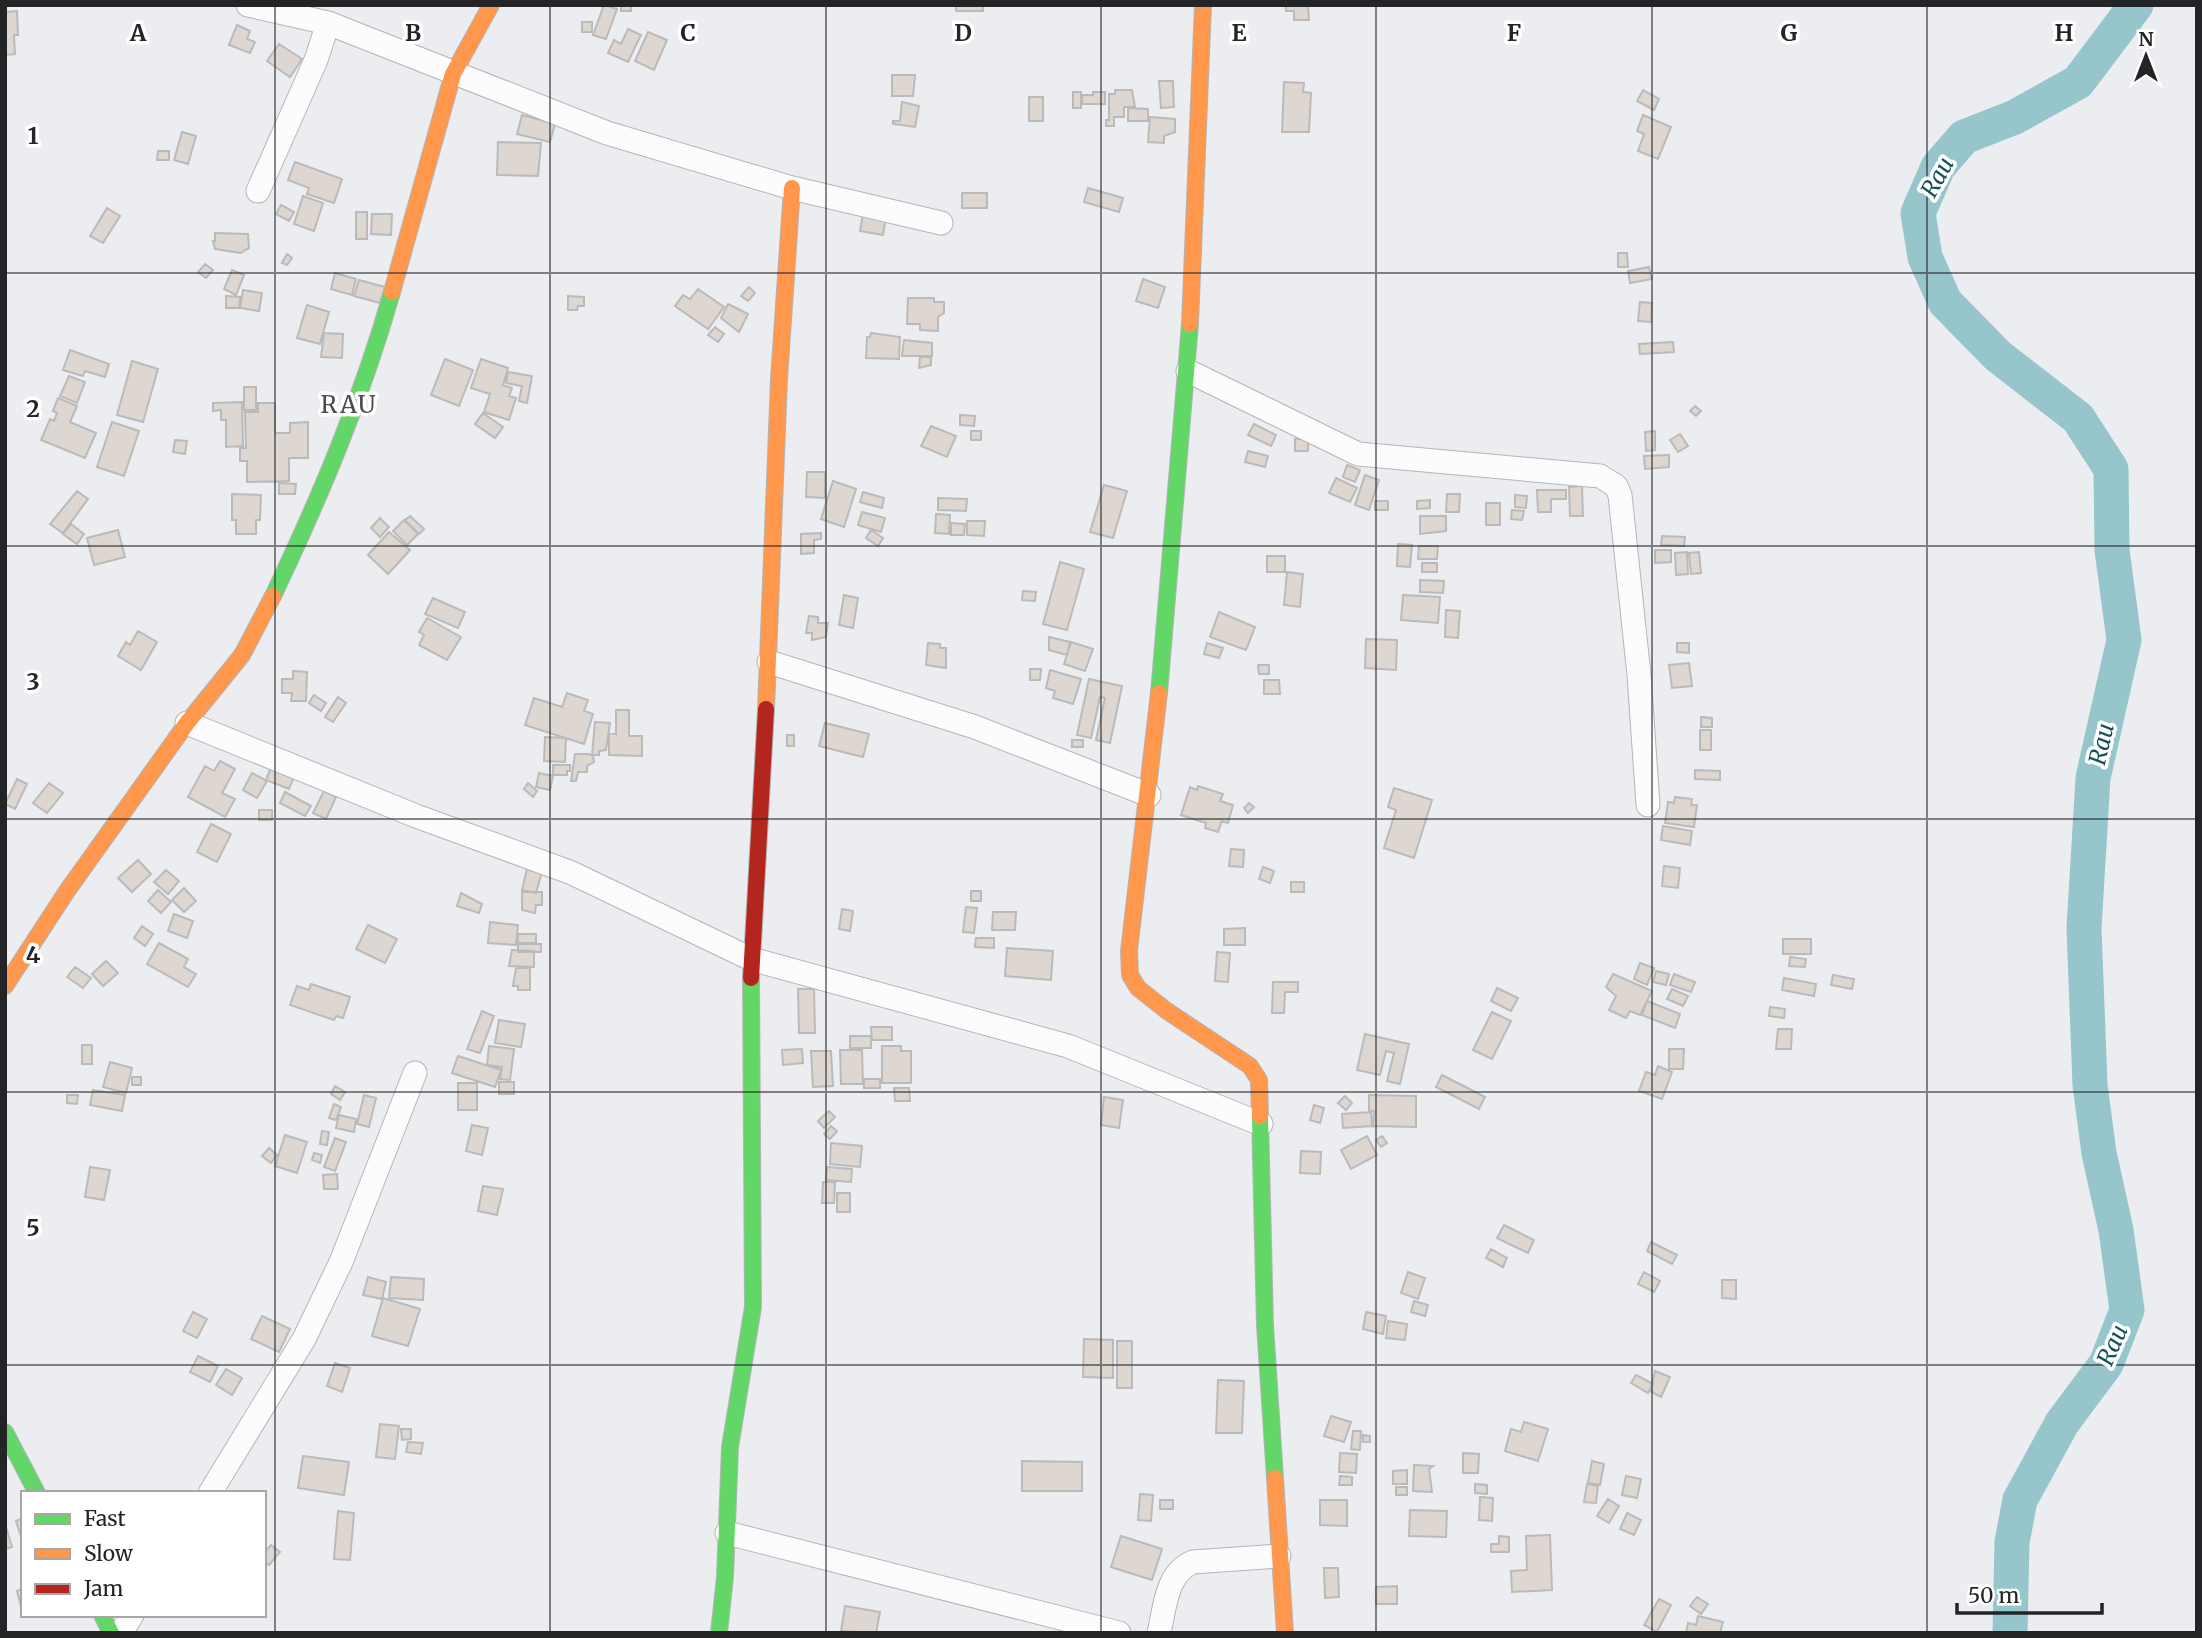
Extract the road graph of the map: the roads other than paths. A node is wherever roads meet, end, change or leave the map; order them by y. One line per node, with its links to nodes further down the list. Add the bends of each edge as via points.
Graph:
1 (248, 5): 4 (street)
2 (491, 5): 5 (street)
3 (1203, 5): 9 (street)
4 (328, 23): 5 (street); 7 (street)
5 (453, 74): 6 (street, via 607,133); 11 (street, via 364,385 305,529 242,654)
6 (792, 188): 8 (street); 10 (street, via 779,379)
7 (258, 191)
8 (942, 223)
9 (1188, 371): 12 (street); 13 (street, via 1358,454 1600,476 1616,486 1639,675)
10 (769, 662): 12 (street, via 975,727); 14 (street)
11 (187, 723): 14 (street, via 381,803 572,873); 15 (street)
12 (1149, 795): 17 (street, via 1129,951 1130,975 1159,1004 1250,1066 1259,1080)
13 (1648, 804)
14 (751, 959): 17 (street, via 1046,1039); 21 (street, via 753,1307 730,1447)
15 (5, 986)
16 (415, 1073): 20 (street, via 341,1262 304,1339)
17 (1261, 1124): 22 (street, via 1265,1325)
18 (5, 1432): 19 (street)
19 (36, 1491)
20 (211, 1491)
21 (727, 1533): 27 (street); 28 (street)
22 (1279, 1556): 29 (street, via 1182,1566 1172,1578); 30 (street)
23 (103, 1617): 25 (street)
24 (131, 1617): 26 (street)
25 (111, 1633)
26 (121, 1633)
27 (719, 1633)
28 (1119, 1633)
29 (1159, 1633)
30 (1285, 1633)

